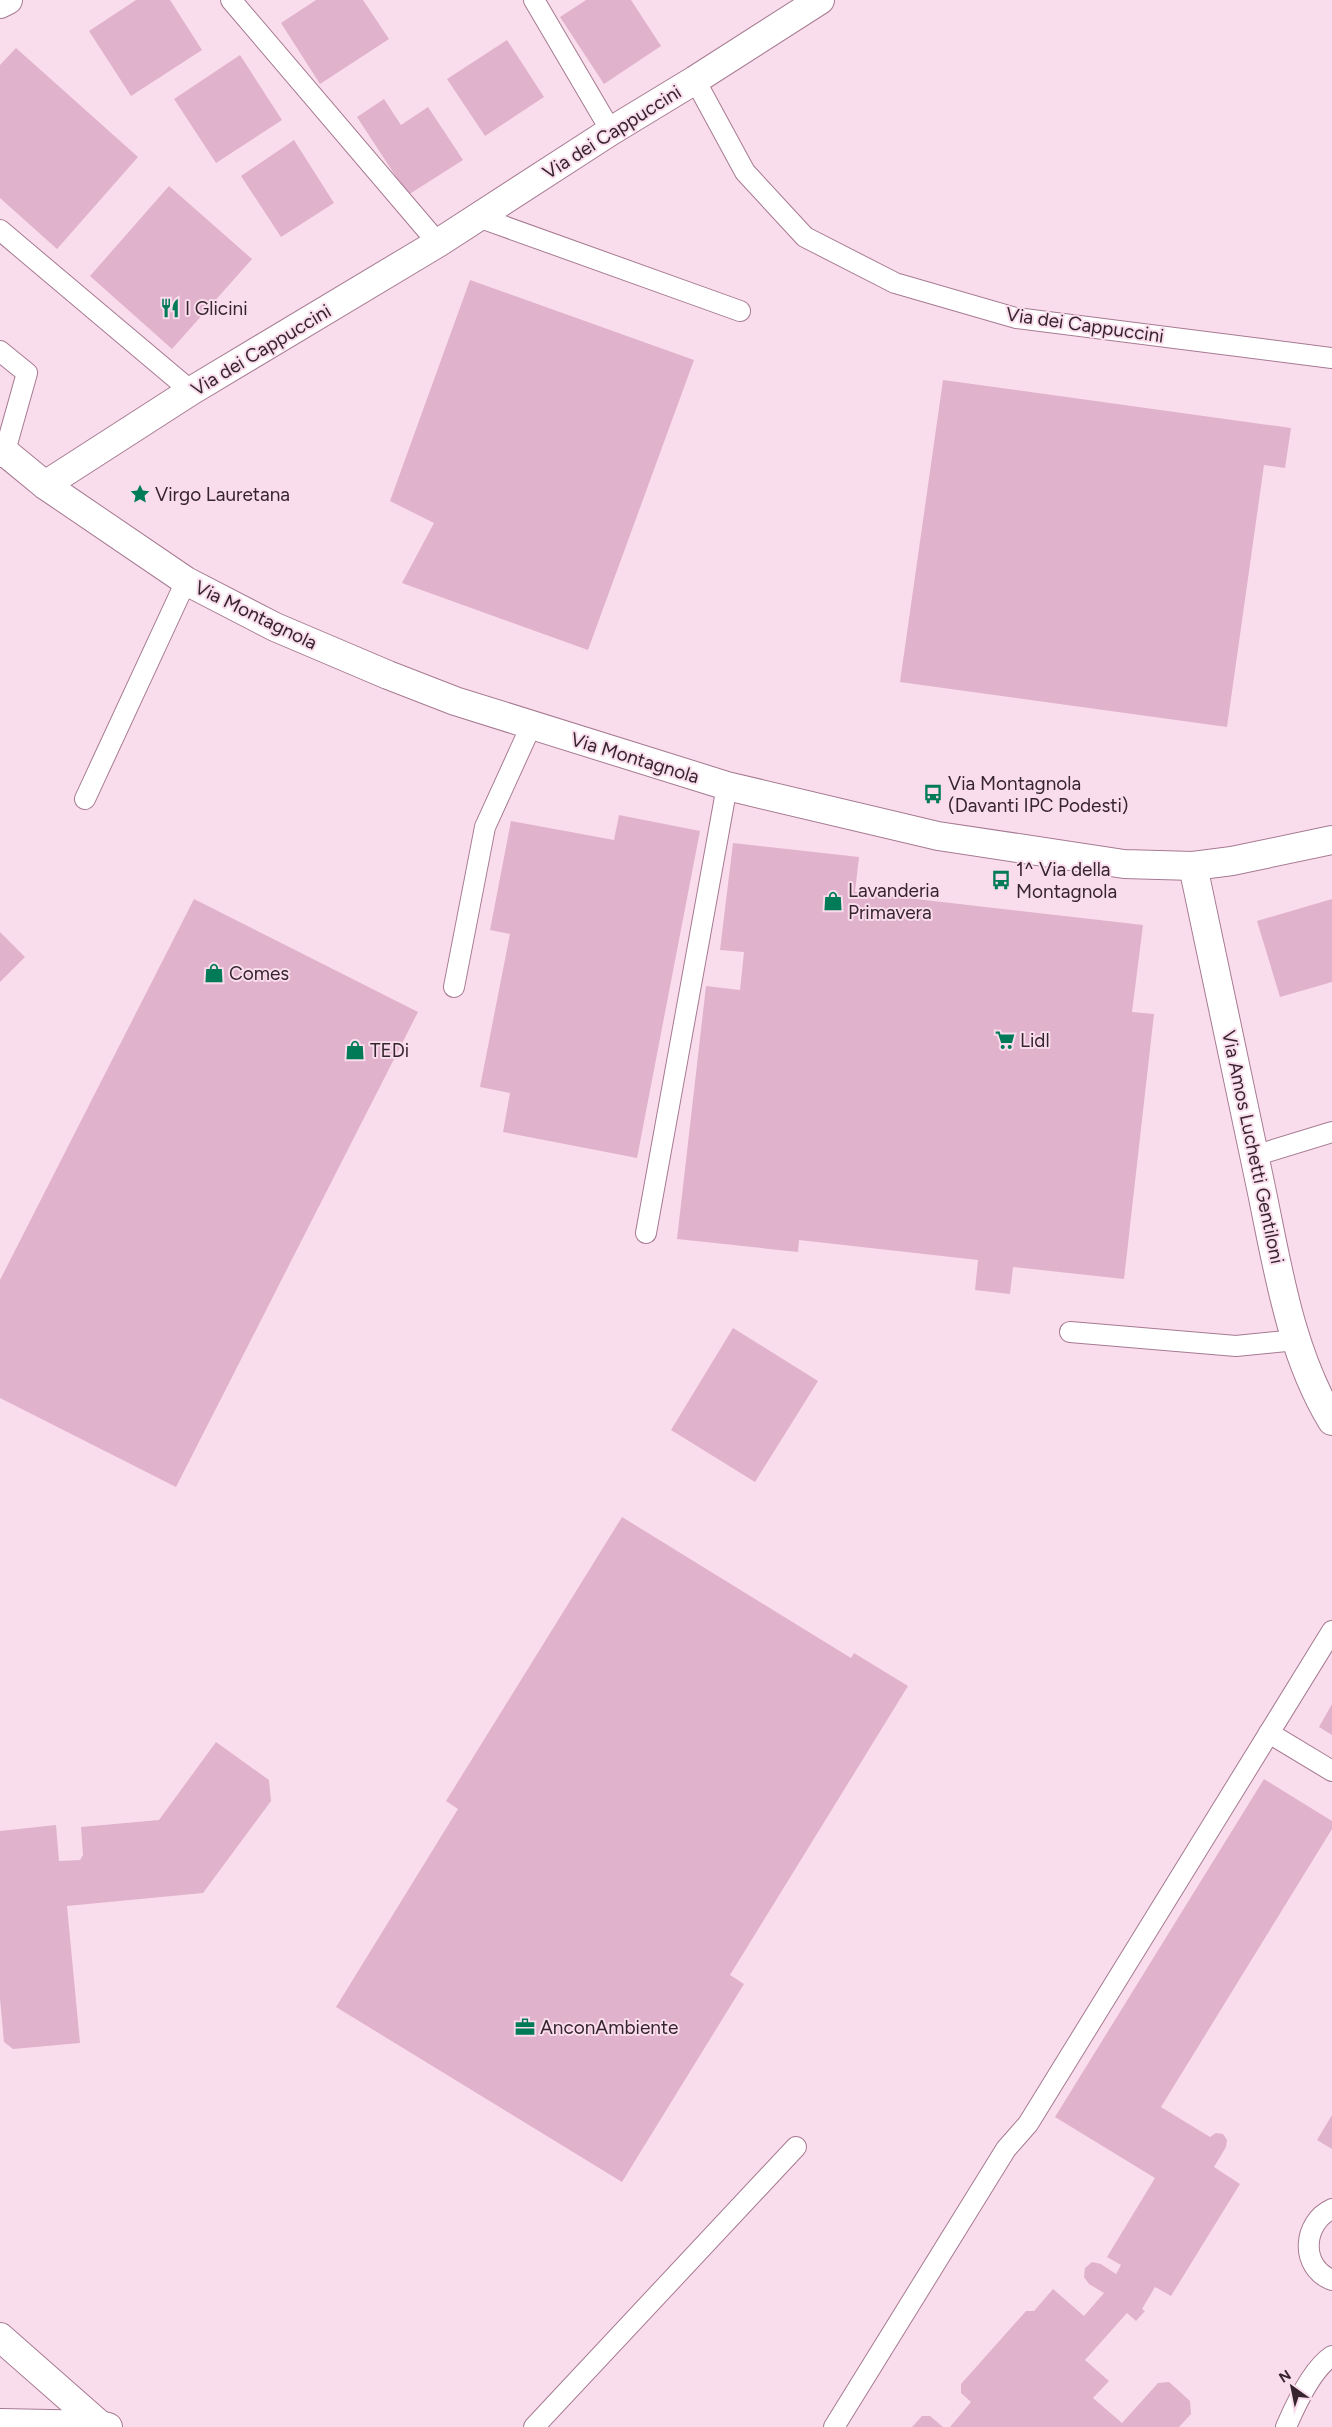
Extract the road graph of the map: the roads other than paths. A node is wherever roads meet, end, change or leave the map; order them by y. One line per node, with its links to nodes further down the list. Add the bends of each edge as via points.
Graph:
1 (8, 0): 5 (street)
2 (231, 0): 10 (lane)
3 (534, 0): 7 (lane)
4 (820, 0): 6 (street, Via dei Cappuccini)
5 (0, 4)
6 (695, 80): 7 (street, Via dei Cappuccini); 13 (lane, Via dei Cappuccini, via 745,172 805,237 895,283 1016,318)
7 (611, 131): 8 (street, Via dei Cappuccini)
8 (478, 218): 10 (street, Via dei Cappuccini); 11 (lane)
9 (0, 230): 14 (lane)
10 (438, 243): 14 (street, Via dei Cappuccini)
11 (740, 311)
12 (0, 351): 15 (lane, via 27,373)
13 (1332, 358)
14 (191, 391): 16 (street, Via dei Cappuccini)
15 (2, 452): 16 (street, Via Montagnola)
16 (45, 485): 17 (street, Via Montagnola)
17 (186, 581): 18 (street, Via Montagnola, via 275,627 379,672); 20 (lane)
18 (531, 726): 19 (street, Via Montagnola); 23 (lane, via 485,827)
19 (727, 786): 22 (street, Via Montagnola, via 938,836 1124,864); 26 (lane)
20 (85, 800)
21 (1332, 840): 22 (street, Via Montagnola, via 1232,862)
22 (1193, 866): 25 (street, Via Amos Luchetti Gentiloni)
23 (454, 987)
24 (1332, 1132): 25 (lane)
25 (1254, 1156): 28 (street, Via Amos Luchetti Gentiloni)
26 (646, 1233)
27 (1070, 1332): 28 (lane, via 1236,1346)
28 (1296, 1340): 29 (street, Via Amos Luchetti Gentiloni)
29 (1332, 1421)
30 (1332, 1631): 31 (lane)
31 (1269, 1733): 32 (lane); 41 (lane, via 1028,2124 1006,2148)
32 (1332, 1772)
33 (796, 2147): 40 (lane)
34 (1332, 2208): 35 (lane, via 1313,2224 1308,2238 1309,2253 1315,2267)
35 (1332, 2280)
36 (0, 2337): 39 (street)
37 (1332, 2356): 42 (lane, via 1324,2361)
38 (0, 2424): 39 (street)
39 (105, 2426)
40 (534, 2427)
41 (834, 2427)
42 (1286, 2427)

